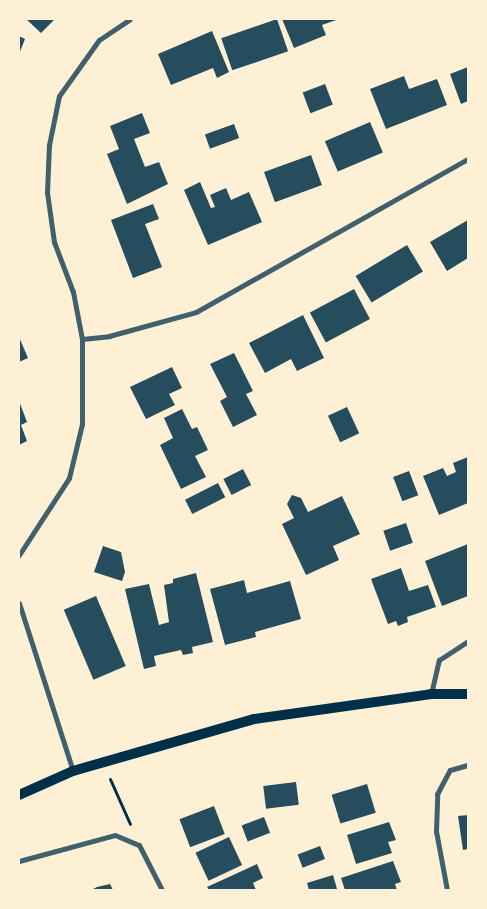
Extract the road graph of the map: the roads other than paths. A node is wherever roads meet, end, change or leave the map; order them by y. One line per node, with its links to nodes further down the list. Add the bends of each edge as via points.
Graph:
1 (130, 19): 3 (street, via 99,40 59,96 50,145 47,192 54,242 73,292)
2 (468, 159): 3 (street, via 196,312 109,336)
3 (82, 339): 4 (street, via 82,424 69,478)
4 (19, 555)
5 (19, 603): 10 (street)
6 (468, 641): 7 (street, via 440,660)
7 (432, 694): 8 (main road); 10 (main road, via 254,719)
8 (468, 694)
9 (468, 766): 14 (street, via 450,770 437,794 436,831)
10 (74, 771): 11 (main road)
11 (19, 795)
12 (19, 860): 13 (street, via 115,835 139,845)
13 (162, 890)
14 (447, 890)

